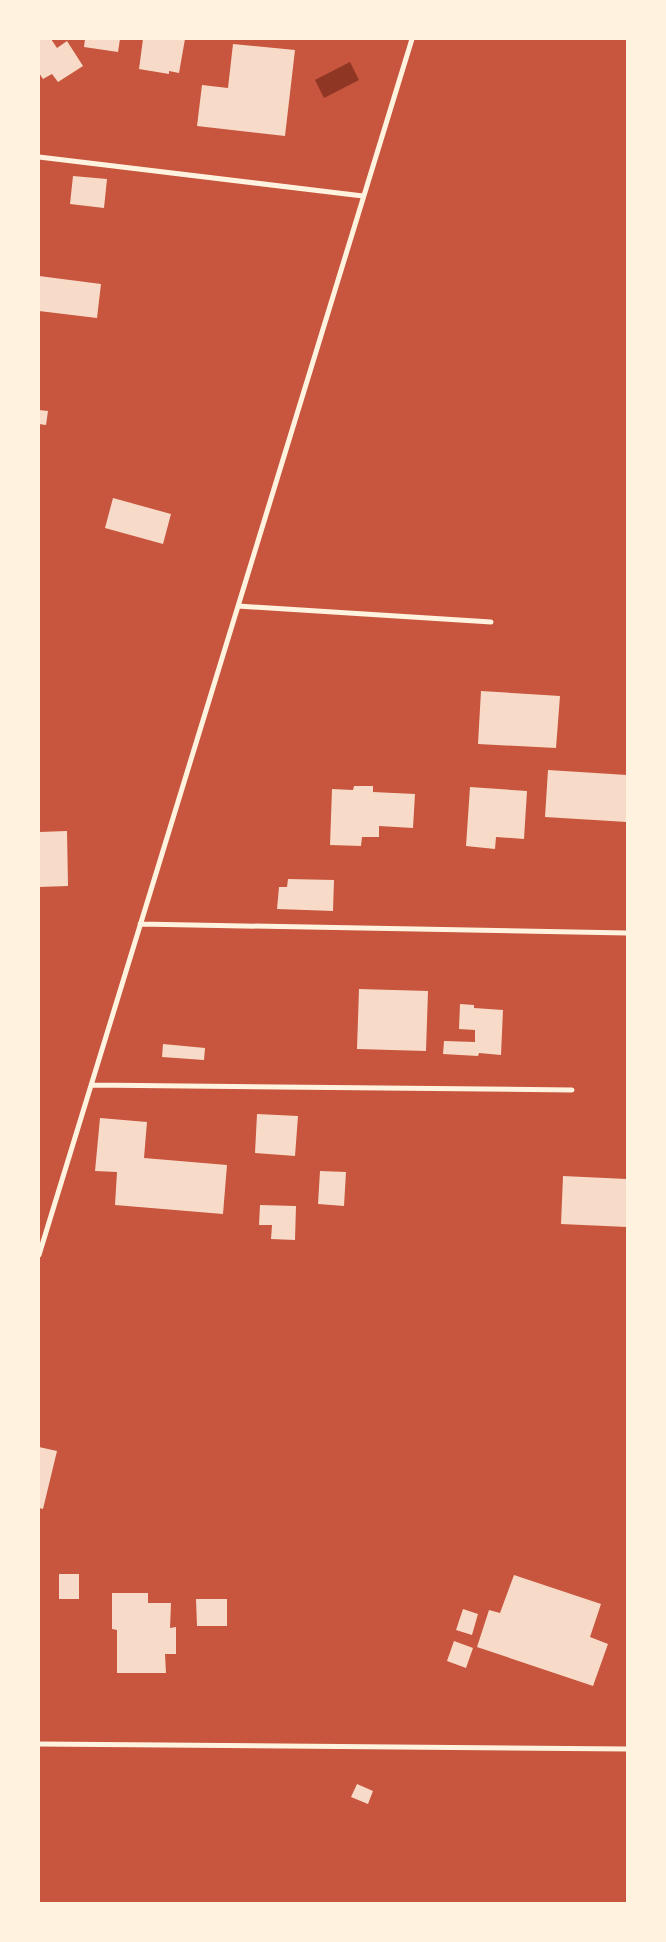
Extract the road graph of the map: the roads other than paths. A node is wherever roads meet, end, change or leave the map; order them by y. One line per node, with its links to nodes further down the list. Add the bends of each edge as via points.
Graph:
1 (412, 39): 3 (street)
2 (39, 157): 3 (street)
3 (363, 196): 4 (street)
4 (238, 606): 5 (street); 6 (street)
5 (491, 622)
6 (140, 924): 7 (street); 8 (street)
7 (627, 933)
8 (91, 1085): 9 (street); 10 (street)
9 (572, 1090)
10 (39, 1256)
11 (39, 1744): 12 (street)
12 (627, 1749)

